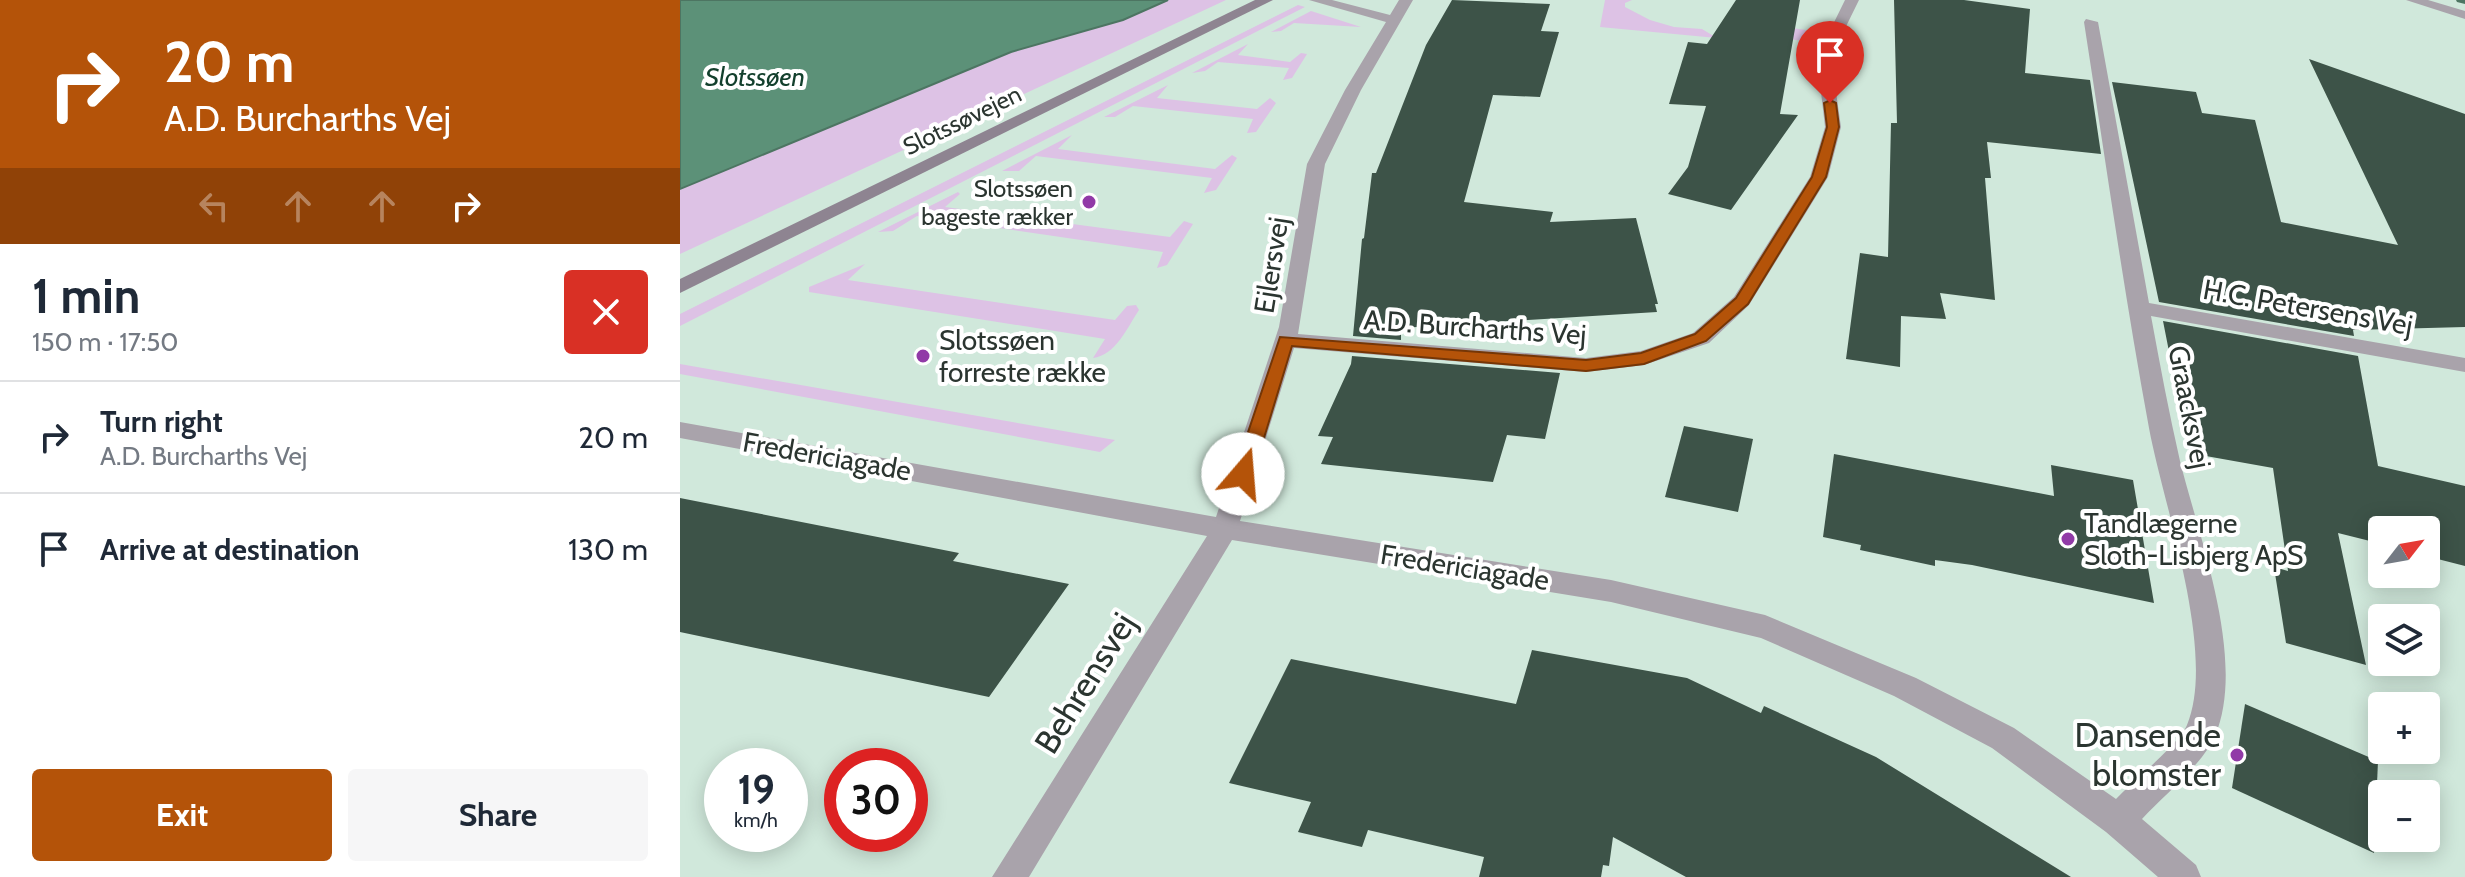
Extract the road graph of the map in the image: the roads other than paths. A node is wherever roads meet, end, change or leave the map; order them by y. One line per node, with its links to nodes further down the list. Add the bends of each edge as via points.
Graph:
1 (1266, 0): 9 (main road, Slotssøvejen)
2 (1316, 0): 7 (street)
3 (1406, 0): 7 (street, Ejlersvej)
4 (1852, 0): 11 (street, A.D. Burcharths Vej, via 1824,57 1833,127 1819,177 1742,301 1701,338 1644,358 1586,365)
5 (2413, 0): 6 (street)
6 (2465, 15)
7 (1394, 20): 11 (street, Ejlersvej, via 1316,164)
8 (2091, 22): 10 (street, Graacksvej)
9 (680, 287)
10 (2140, 308): 12 (street, H.C. Petersens Vej); 15 (street, Graacksvej, via 2161,432 2202,605 2207,702 2200,736)
11 (1286, 340): 14 (street, Ejlersvej)
12 (2465, 365)
13 (680, 430): 14 (street, Fredericiagade)
14 (1225, 529): 15 (street, Fredericiagade, via 1611,591 1765,627 1905,687 2003,738); 16 (street, Behrensvej)
15 (2118, 820): 17 (street, Fredericiagade)
16 (1009, 877)
17 (2184, 877)

